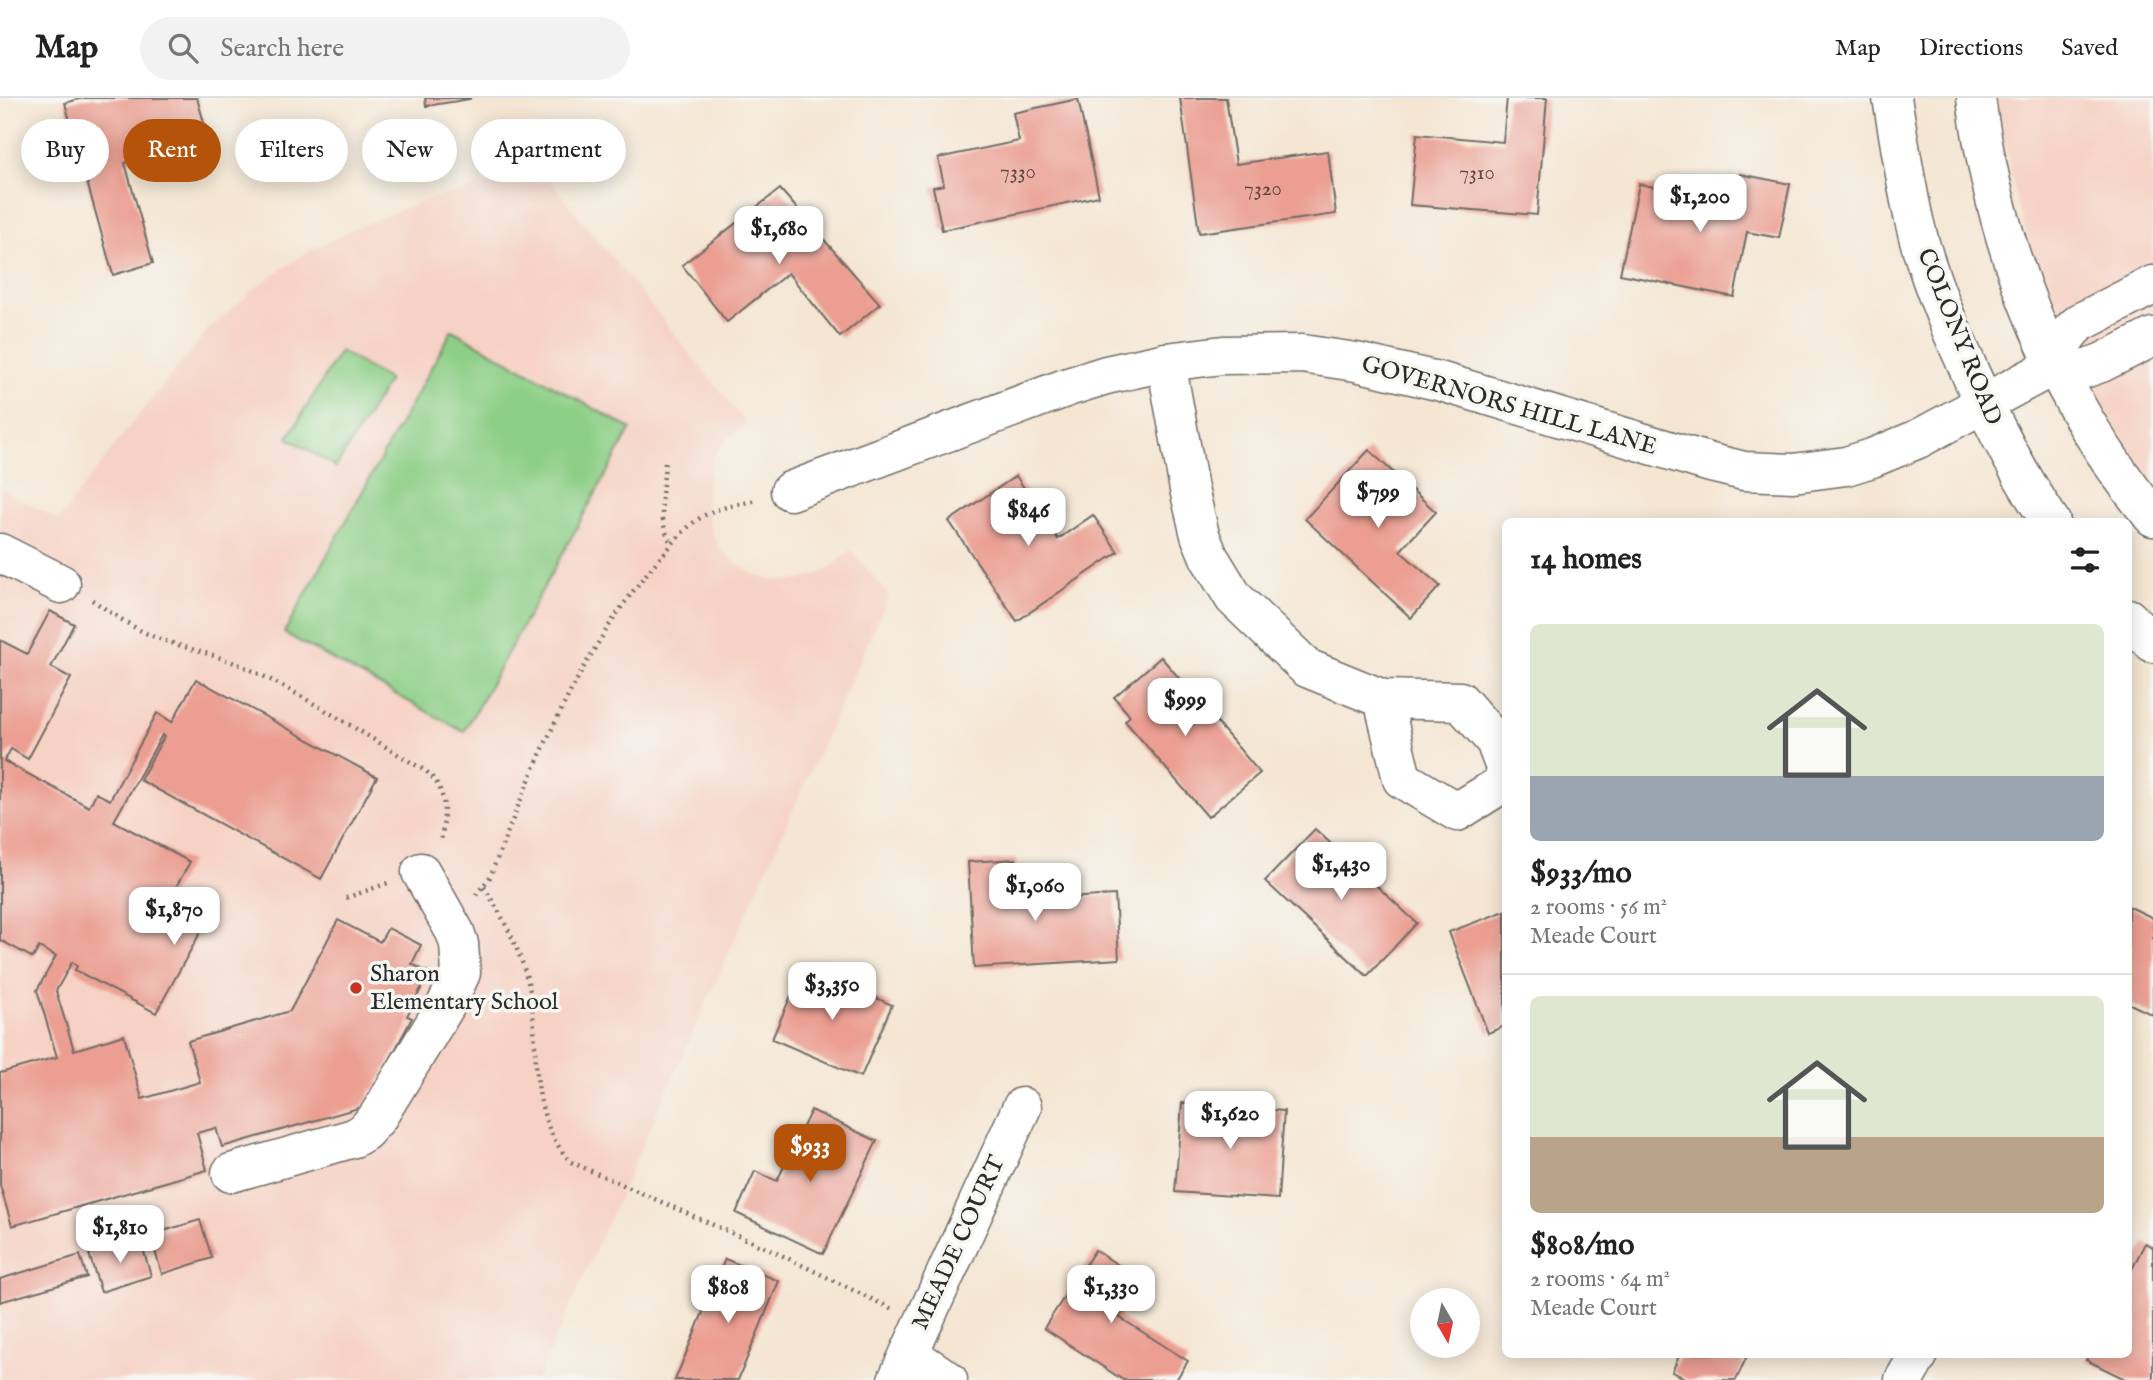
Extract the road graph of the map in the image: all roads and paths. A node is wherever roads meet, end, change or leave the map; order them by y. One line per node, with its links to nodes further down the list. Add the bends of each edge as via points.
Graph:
1 (1892, 98): 7 (street, COLONY ROAD, via 1921,246)
2 (1976, 98): 6 (street, via 2004,237)
3 (2153, 285): 6 (street, via 2070,329)
4 (2153, 337): 6 (street, via 2084,369)
5 (1166, 362): 7 (street, GOVERNORS HILL LANE, via 1289,354 1356,362 1442,382 1711,463 1781,473 1846,466 1872,458); 9 (street, GOVERNORS HILL LANE, via 1068,387); 17 (street, via 1200,536 1234,598 1307,668)
6 (2055, 365): 7 (street, GOVERNORS HILL LANE); 10 (street, via 2126,484)
7 (1983, 403): 11 (street, COLONY ROAD)
8 (665, 463): 12 (path, via 662,519)
9 (790, 491): 12 (path, via 705,514)
10 (2153, 517)
11 (2048, 518)
12 (672, 545): 21 (path, via 612,621 581,672)
13 (0, 552): 14 (street)
14 (61, 584): 20 (path, via 150,635 251,670 434,778 441,792 444,822 436,854)
15 (2132, 622): 16 (street)
16 (2153, 643)
17 (1383, 699): 18 (street, via 1460,701 1495,741); 19 (street, via 1402,779 1457,812)
18 (1502, 760)
19 (1502, 784)
20 (421, 872): 22 (path); 23 (street)
21 (484, 887): 23 (path); 26 (path, via 505,922 525,974 544,1114 553,1138 571,1162 779,1254)
22 (346, 898)
23 (446, 917): 25 (street, via 459,944 457,984 371,1125 354,1138)
24 (1021, 1107): 26 (street, MEADE COURT)
25 (231, 1174)
26 (909, 1352): 28 (street)
27 (1917, 1358): 29 (street)
28 (948, 1380)
29 (1904, 1380)

